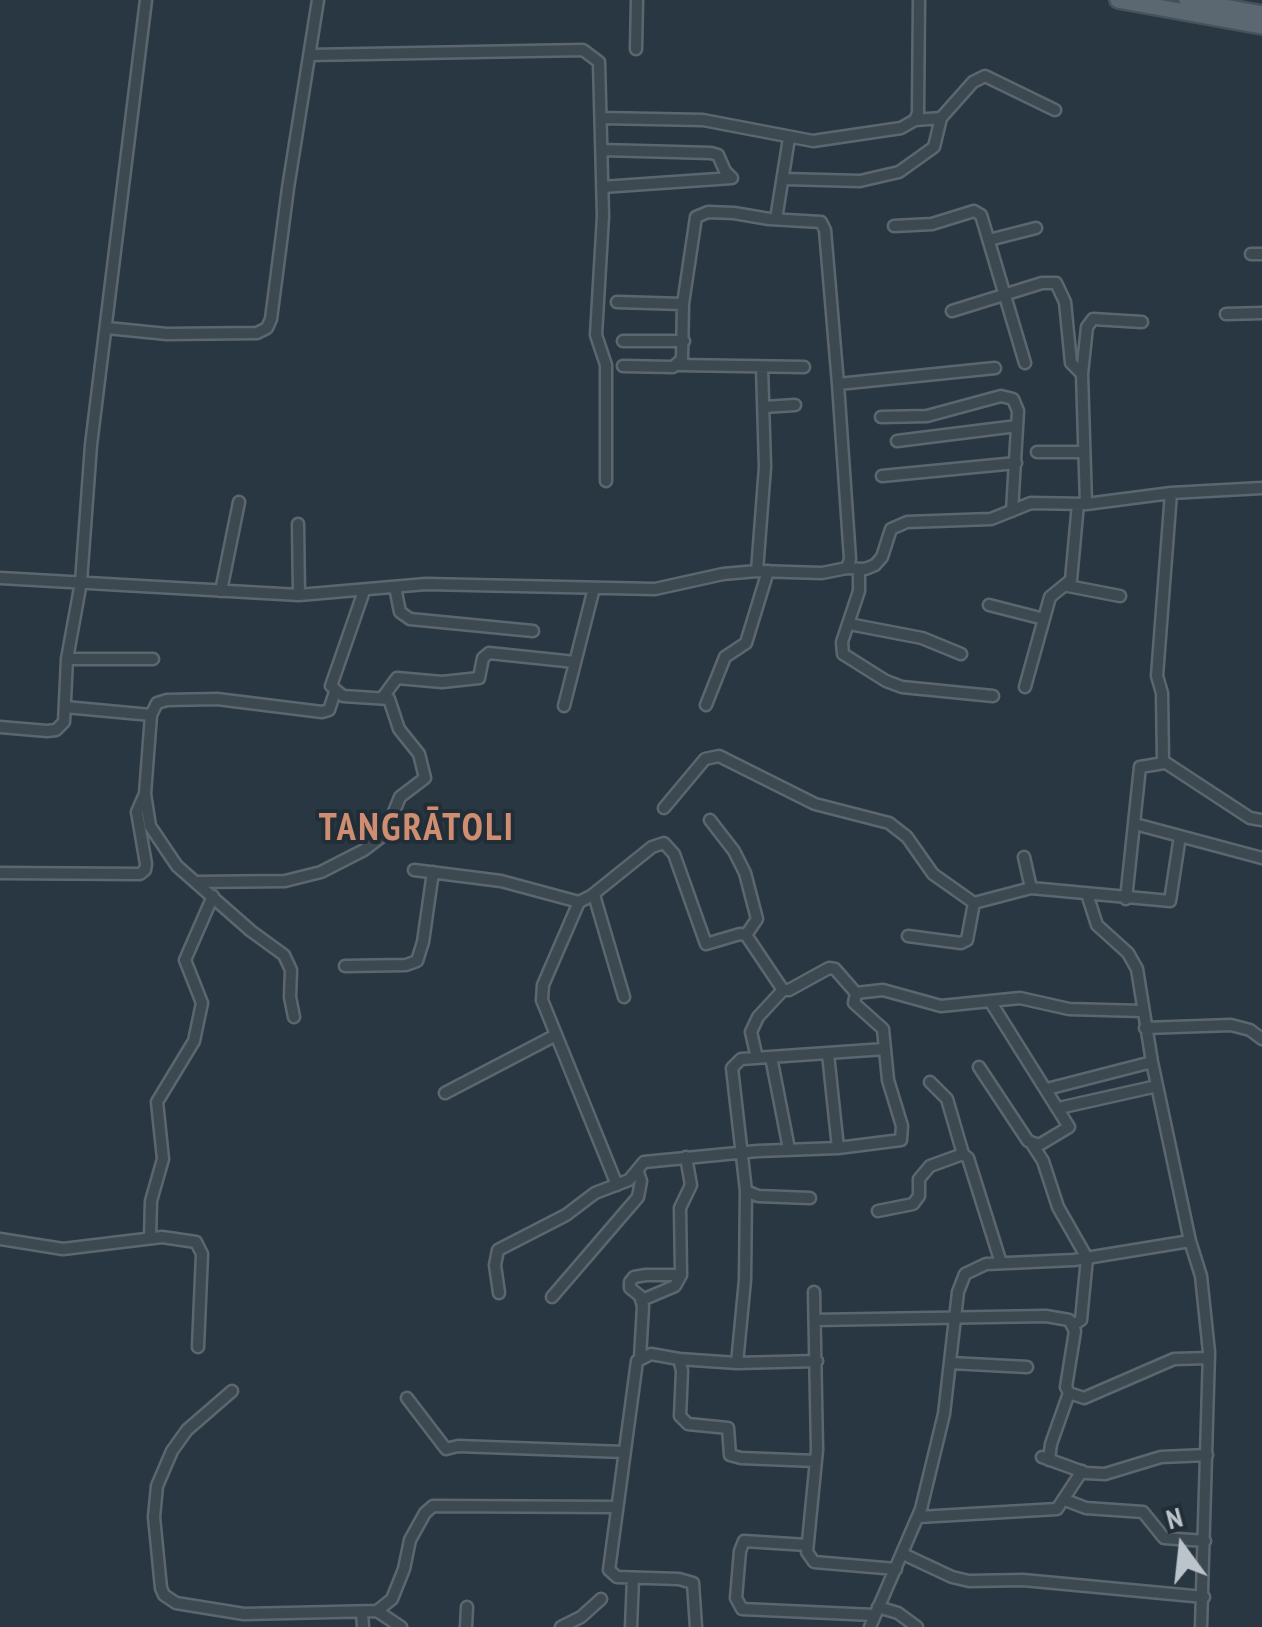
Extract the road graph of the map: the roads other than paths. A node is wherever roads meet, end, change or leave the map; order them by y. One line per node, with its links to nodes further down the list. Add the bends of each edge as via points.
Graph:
1 (146, 0): 31 (street)
2 (318, 0): 11 (street)
3 (637, 0): 10 (street)
4 (920, 0): 15 (street)
5 (1118, 0): 7 (main road)
6 (1187, 0): 7 (main road)
7 (1241, 11): 8 (main road); 9 (main road)
8 (1262, 14)
9 (1262, 26)
10 (636, 49)
11 (310, 55): 13 (street, via 583,50 599,62); 31 (street, via 266,328 167,334)
12 (1055, 110): 14 (street, via 985,76)
13 (601, 118): 16 (street, via 703,120); 17 (street)
14 (941, 118): 15 (street); 18 (street, via 934,148 899,172 860,181)
15 (914, 120): 16 (street, via 850,138)
16 (789, 138): 18 (street)
17 (602, 150): 19 (street); 19 (street, via 711,153 732,178)
18 (784, 180): 20 (street)
19 (602, 186): 51 (street, via 596,336 606,365)
20 (776, 219): 26 (street, via 708,212 696,217); 41 (street, via 824,225)
21 (894, 226): 23 (street, via 932,224 974,211)
22 (1036, 228): 23 (street)
23 (989, 240): 24 (street)
24 (1005, 294): 27 (street); 34 (street); 40 (street, via 1049,282 1060,286 1071,364)
25 (616, 302): 26 (street)
26 (683, 304): 33 (street)
27 (952, 312)
28 (1262, 313): 29 (street)
29 (1226, 314)
30 (1142, 322): 40 (street, via 1089,322)
31 (108, 328): 61 (street)
32 (623, 341): 33 (street)
33 (684, 341): 35 (street)
34 (1025, 363)
35 (679, 365): 36 (street); 37 (street)
36 (623, 366)
37 (762, 367): 38 (street); 43 (street)
38 (804, 368)
39 (995, 368): 41 (street)
40 (1082, 374): 48 (street)
41 (838, 384): 58 (street)
42 (795, 405): 43 (street)
43 (764, 407): 59 (street)
44 (881, 417): 45 (street, via 926,416 1007,396 1016,404)
45 (1017, 426): 46 (street); 49 (street)
46 (897, 441)
47 (1037, 452): 48 (street)
48 (1084, 452): 55 (street)
49 (1016, 463): 50 (street); 56 (street)
50 (882, 476)
51 (606, 481)
52 (1262, 488): 53 (street)
53 (1172, 493): 55 (street); 86 (street, via 1156,676)
54 (239, 502): 65 (street)
55 (1082, 504): 56 (street, via 1031,503); 62 (street)
56 (1012, 511): 58 (street, via 897,524 875,565)
57 (298, 524): 67 (street)
58 (853, 569): 59 (street); 71 (street, via 859,591)
59 (762, 571): 64 (street, via 654,589); 81 (street, via 746,644 725,657)
60 (0, 578): 61 (street)
61 (81, 582): 65 (street); 75 (street)
62 (1068, 586): 68 (street); 70 (street, via 1053,592)
63 (395, 587): 64 (street); 66 (street); 72 (street, via 400,612 410,618)
64 (594, 588): 76 (street)
65 (220, 591): 67 (street)
66 (364, 591): 67 (street); 78 (street, via 333,672)
67 (299, 594)
68 (1120, 596)
69 (989, 604): 70 (street)
70 (1044, 619): 77 (street)
71 (849, 624): 73 (street, via 922,638); 79 (street, via 843,654 886,681)
72 (532, 631)
73 (961, 654)
74 (153, 658): 75 (street)
75 (67, 659): 83 (street)
76 (575, 662): 80 (street, via 489,653 479,678 397,678); 82 (street)
77 (1025, 687)
78 (335, 692): 80 (street); 84 (street, via 326,712 217,699 168,700)
79 (993, 696)
80 (382, 697): 98 (street, via 392,705 398,730 417,749 424,774 400,797 385,834 305,878)
81 (706, 705)
82 (564, 706)
83 (65, 707): 84 (street); 85 (street, via 56,730)
84 (152, 714): 87 (street)
85 (0, 728)
86 (1164, 763): 90 (street); 91 (street, via 1140,766)
87 (145, 794): 97 (street, via 136,812 146,864 140,874); 98 (street, via 150,826 177,866)
88 (664, 808): 105 (street, via 705,759 718,756 814,804 889,824 908,837 934,874)
89 (710, 820): 106 (street, via 745,873 756,919)
90 (1262, 820)
91 (1135, 824): 92 (street); 103 (street)
92 (1180, 836): 94 (street); 103 (street, via 1170,901)
93 (1024, 857): 99 (street)
94 (1262, 858)
95 (414, 870): 96 (street)
96 (433, 872): 104 (street); 108 (street, via 417,961)
97 (0, 873)
98 (198, 882): 102 (street)
99 (1031, 888): 101 (street); 105 (street)
100 (594, 894): 104 (street); 106 (street, via 664,843 674,854 702,941 712,945); 111 (street)
101 (1086, 894): 103 (street); 113 (street, via 1097,925 1134,962)
102 (213, 896): 114 (street, via 288,962); 140 (street, via 185,960 202,1003 194,1041 157,1102 163,1158 150,1201)
103 (1126, 899)
104 (579, 902): 116 (street, via 543,985)
105 (974, 903): 107 (street, via 967,940)
106 (746, 935): 109 (street)
107 (908, 936)
108 (345, 966)
109 (783, 990): 110 (street, via 828,968); 121 (street, via 753,1026)
110 (856, 993): 112 (street, via 883,990 940,1006); 118 (street, via 854,1003 883,1029)
111 (624, 997)
112 (990, 1002): 113 (street, via 1031,999 1069,1009); 126 (street)
113 (1142, 1011): 115 (street)
114 (294, 1017)
115 (1145, 1028): 117 (street, via 1231,1025); 122 (street)
116 (556, 1035): 127 (street); 136 (street)
117 (1262, 1039)
118 (885, 1049): 119 (street); 130 (street, via 900,1140)
119 (828, 1054): 120 (street); 130 (street)
120 (771, 1057): 121 (street); 131 (street)
121 (757, 1058): 132 (street, via 742,1059 730,1075)
122 (1152, 1062): 125 (street); 126 (street)
123 (979, 1066): 129 (street)
124 (930, 1082): 133 (street, via 944,1094)
125 (1158, 1086): 128 (street); 142 (street)
126 (1047, 1089): 128 (street)
127 (445, 1093)
128 (1059, 1108): 129 (street, via 1068,1127)
129 (1032, 1144): 143 (street)
130 (838, 1148): 131 (street)
131 (790, 1149): 132 (street)
132 (743, 1152): 134 (street); 137 (street)
133 (963, 1154): 139 (street, via 930,1166 913,1204); 144 (street)
134 (686, 1157): 135 (street, via 644,1162); 145 (street, via 690,1197 680,1208)
135 (638, 1172): 136 (street); 148 (street, via 638,1196)
136 (617, 1185): 147 (street, via 498,1250)
137 (746, 1191): 138 (street); 158 (street)
138 (810, 1198)
139 (878, 1211)
140 (150, 1238): 141 (street, via 72,1249); 153 (street, via 187,1239 201,1248)
141 (0, 1239)
142 (1190, 1241): 143 (street); 155 (street, via 1202,1276)
143 (1087, 1258): 144 (street); 152 (street, via 1081,1320)
144 (1001, 1263): 151 (street, via 965,1274)
145 (681, 1276): 149 (street, via 675,1286); 149 (street, via 634,1277 630,1288)
146 (814, 1292): 150 (street)
147 (499, 1293)
148 (552, 1297)
149 (642, 1300): 154 (street)
150 (815, 1320): 151 (street); 157 (street)
151 (956, 1320): 152 (street, via 1046,1316); 159 (street)
152 (1073, 1325): 162 (street)
153 (198, 1347)
154 (640, 1358): 156 (street); 164 (street)
155 (1208, 1358): 162 (street, via 1174,1360 1092,1397); 165 (street)
156 (680, 1359): 158 (street); 166 (street, via 683,1422 728,1428 728,1451 735,1457)
157 (816, 1361): 158 (street); 166 (street)
158 (737, 1363)
159 (951, 1363): 160 (street); 170 (street)
160 (1027, 1367)
161 (232, 1390): 180 (street, via 187,1430 163,1467 154,1517 164,1595 176,1603 244,1614)
162 (1069, 1393): 167 (street, via 1045,1458)
163 (408, 1398): 164 (street, via 446,1449)
164 (624, 1452): 169 (street)
165 (1206, 1455): 167 (street, via 1161,1457 1105,1474); 171 (street)
166 (816, 1461): 172 (street)
167 (1082, 1471): 168 (street)
168 (1065, 1500): 170 (street, via 1050,1510); 171 (street, via 1143,1512 1164,1538)
169 (616, 1507): 175 (street, via 609,1570); 179 (street, via 433,1506 410,1540 392,1599)
170 (918, 1516): 173 (street)
171 (1205, 1541): 176 (street)
172 (807, 1545): 174 (street, via 814,1562); 181 (street, via 744,1541 736,1598 742,1609)
173 (903, 1554): 174 (street); 176 (street, via 960,1579)
174 (896, 1570): 181 (street)
175 (633, 1578): 186 (street); 187 (street, via 693,1583)
176 (1204, 1597): 189 (street)
177 (601, 1599): 185 (street)
178 (466, 1608): 184 (street)
179 (377, 1611): 180 (street); 183 (street)
180 (362, 1612): 182 (street)
181 (874, 1616): 188 (street, via 898,1613)
182 (363, 1627)
183 (401, 1627)
184 (466, 1627)
185 (561, 1627)
186 (631, 1627)
187 (696, 1627)
188 (917, 1627)
189 (1202, 1627)

